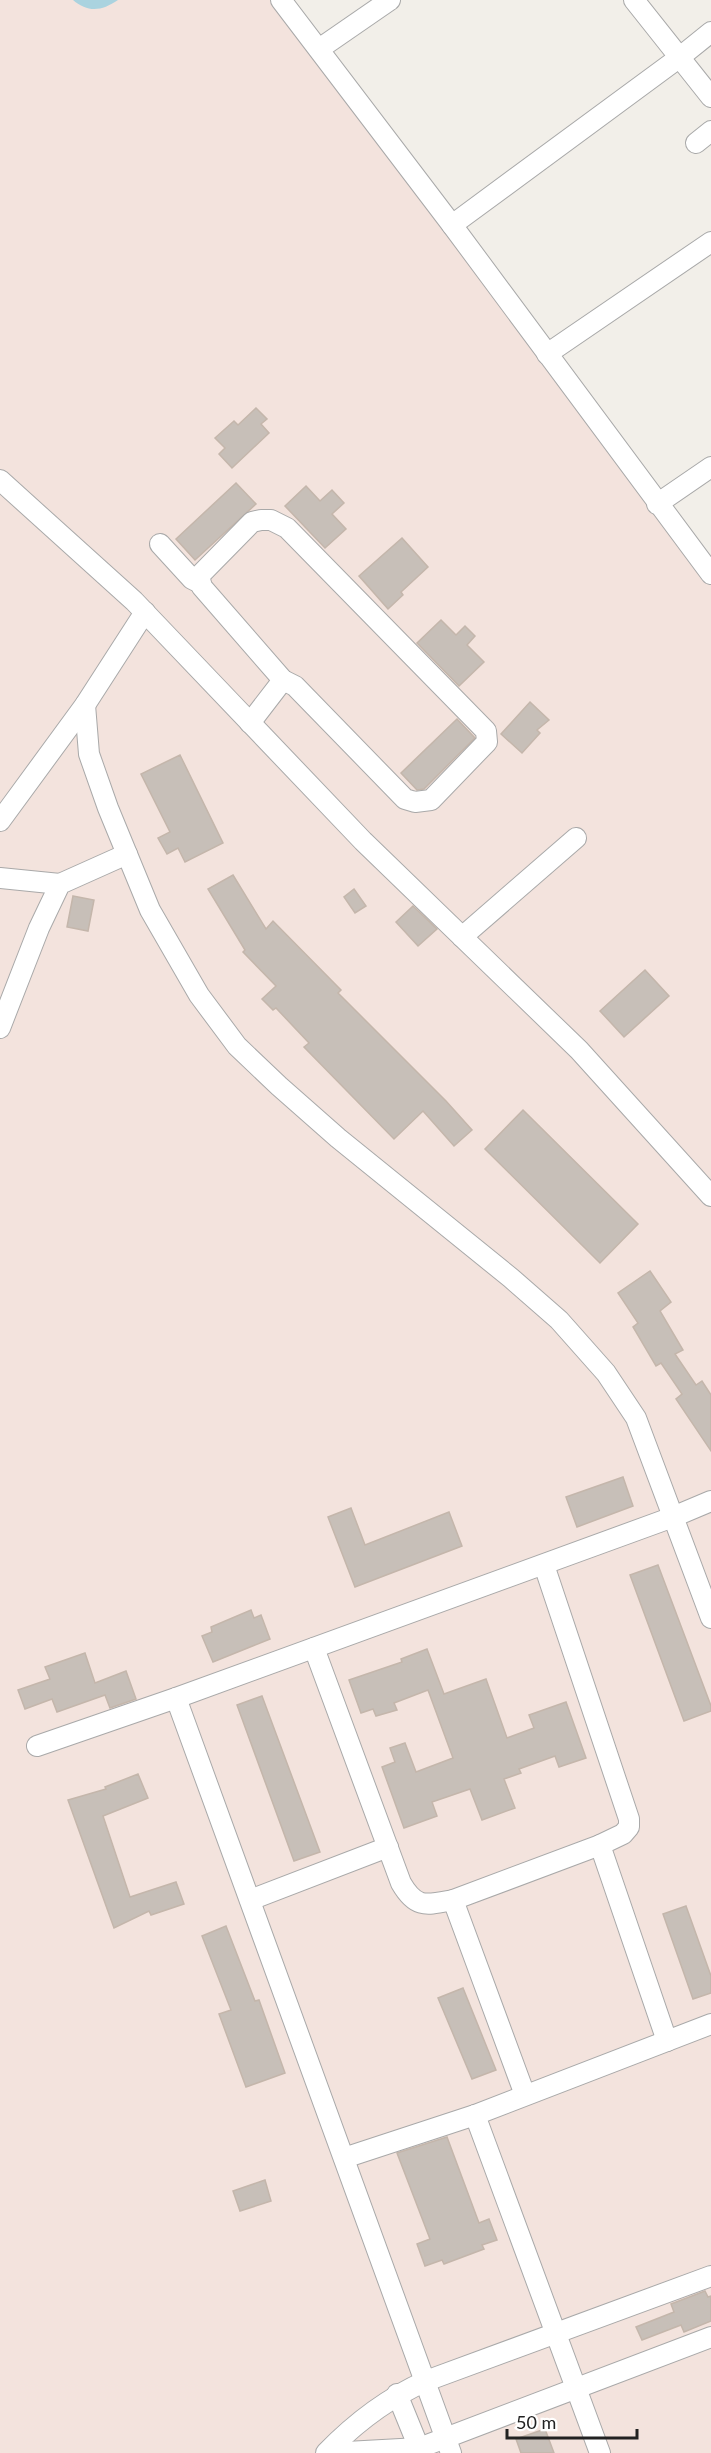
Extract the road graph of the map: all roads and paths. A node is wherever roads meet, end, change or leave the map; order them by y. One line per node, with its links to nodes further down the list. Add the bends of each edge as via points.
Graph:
1 (281, 0): 5 (street)
2 (390, 0): 5 (street)
3 (634, 0): 6 (street)
4 (711, 32): 6 (street)
5 (319, 49): 8 (street)
6 (680, 57): 7 (street); 8 (street)
7 (711, 97)
8 (452, 225): 10 (street)
9 (711, 242): 10 (street)
10 (547, 354): 13 (street)
11 (711, 467): 13 (street)
12 (0, 480): 17 (street)
13 (657, 504): 15 (street)
14 (160, 544): 16 (street)
15 (711, 574)
16 (198, 582): 18 (street); 18 (street, via 199,576 252,522 278,522 486,731 487,742 431,800 405,799 295,686)
17 (145, 612): 19 (street); 20 (street)
18 (283, 680): 20 (street)
19 (85, 705): 21 (street); 23 (street, via 89,754)
20 (250, 723): 26 (street)
21 (0, 821)
22 (576, 838): 26 (street)
23 (128, 854): 25 (street); 30 (street, via 150,910 199,995 237,1046 338,1138 551,1313 606,1373 636,1418)
24 (0, 878): 25 (street)
25 (60, 884): 27 (street)
26 (462, 937): 28 (street, via 579,1050)
27 (0, 1028)
28 (711, 1196)
29 (711, 1501): 30 (street)
30 (673, 1517): 31 (street); 32 (street)
31 (544, 1565): 33 (street); 36 (street, via 629,1819 623,1834)
32 (711, 1618)
33 (314, 1648): 34 (street); 37 (street)
34 (176, 1698): 35 (street); 38 (street)
35 (37, 1746)
36 (600, 1845): 39 (street); 41 (street)
37 (388, 1847): 38 (street); 39 (street, via 409,1898 424,1905)
38 (250, 1900): 44 (street)
39 (453, 1900): 42 (street)
40 (711, 2024): 41 (street)
41 (667, 2041): 42 (street)
42 (525, 2095): 43 (street)
43 (475, 2115): 44 (street); 46 (street)
44 (344, 2158): 48 (street)
45 (711, 2276): 46 (street)
46 (557, 2333): 48 (street); 49 (street)
47 (711, 2337): 49 (street)
48 (426, 2381): 50 (street); 51 (street)
49 (577, 2388): 51 (street); 54 (street)
50 (397, 2394): 52 (street); 53 (street, via 347,2431)
51 (448, 2445): 52 (street)
52 (418, 2448): 53 (street)
53 (327, 2453)
54 (600, 2453)

